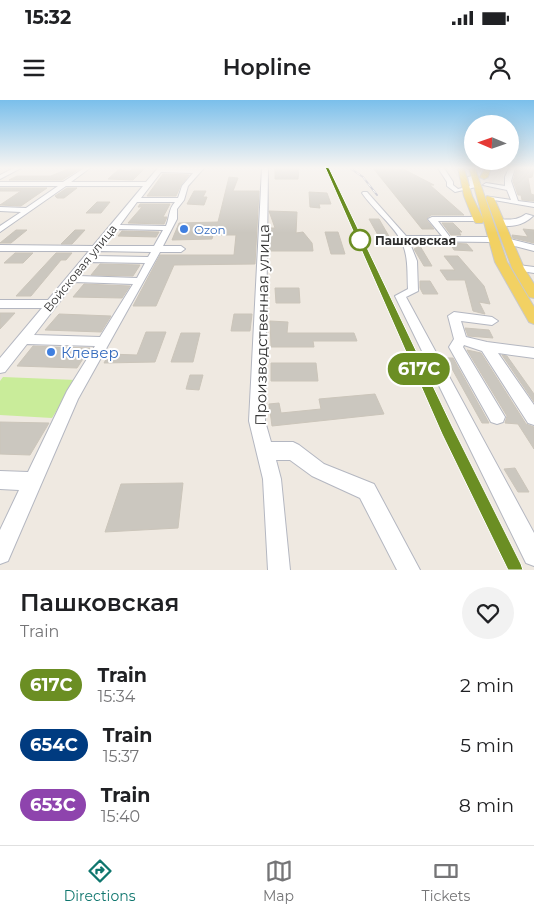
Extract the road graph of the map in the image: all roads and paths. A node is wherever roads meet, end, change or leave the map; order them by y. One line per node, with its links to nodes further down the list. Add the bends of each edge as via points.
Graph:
1 (56, 190): 18 (street)
2 (142, 190): 12 (street, Войсковая улица)
3 (183, 190): 13 (street)
4 (264, 190): 54 (street, Производственная улица, via 257,421)
5 (459, 190): 10 (street)
6 (468, 190): 10 (street)
7 (485, 190): 35 (main road)
8 (487, 190): 14 (main road)
9 (510, 190): 15 (street)
10 (464, 192): 19 (main road)
11 (365, 193): 24 (street)
12 (134, 200): 13 (street); 21 (street, Войсковая улица)
13 (181, 200): 22 (street, via 173,209 173,219)
14 (491, 201): 15 (street); 20 (main road); 20 (street, via 529,214 518,223)
15 (516, 203): 16 (street)
16 (534, 205)
17 (0, 210): 18 (street)
18 (28, 210): 23 (street)
19 (478, 219): 25 (street, via 432,219); 26 (main road)
20 (499, 222): 27 (main road)
21 (112, 227): 22 (street); 29 (street, Войсковая улица)
22 (168, 228): 31 (street)
23 (0, 230)
24 (404, 238): 25 (street); 58 (street, via 412,261 413,291 400,296)
25 (448, 239): 26 (street)
26 (487, 240): 35 (main road)
27 (506, 241): 30 (street); 36 (main road)
28 (0, 248): 29 (street)
29 (96, 248): 31 (street); 33 (street, Войсковая улица)
30 (534, 248)
31 (157, 249): 32 (street); 34 (street)
32 (181, 249)
33 (87, 259): 34 (street); 38 (street, Войсковая улица)
34 (152, 260): 39 (street)
35 (501, 262): 44 (main road)
36 (518, 268): 37 (street); 40 (main road)
37 (534, 270)
38 (71, 279): 39 (street); 43 (street, Войсковая улица)
39 (140, 281): 48 (street)
40 (529, 281): 41 (main road)
41 (534, 294)
42 (0, 304): 43 (street)
43 (51, 304): 46 (street, Войсковая улица)
44 (534, 319)
45 (492, 321): 47 (street, via 454,316)
46 (23, 339): 48 (street); 51 (street, Войсковая улица)
47 (461, 340): 49 (street); 52 (street, via 456,347)
48 (105, 342): 56 (street, via 72,396)
49 (487, 348): 50 (street); 53 (street)
50 (534, 353)
51 (0, 368)
52 (497, 417)
53 (534, 418)
54 (264, 451): 59 (street, Производственная улица, via 272,479); 60 (street, via 293,451 318,470 368,491)
55 (0, 480): 56 (street)
56 (32, 482): 57 (street)
57 (0, 553)
58 (534, 554)
59 (279, 570)
60 (409, 570)

